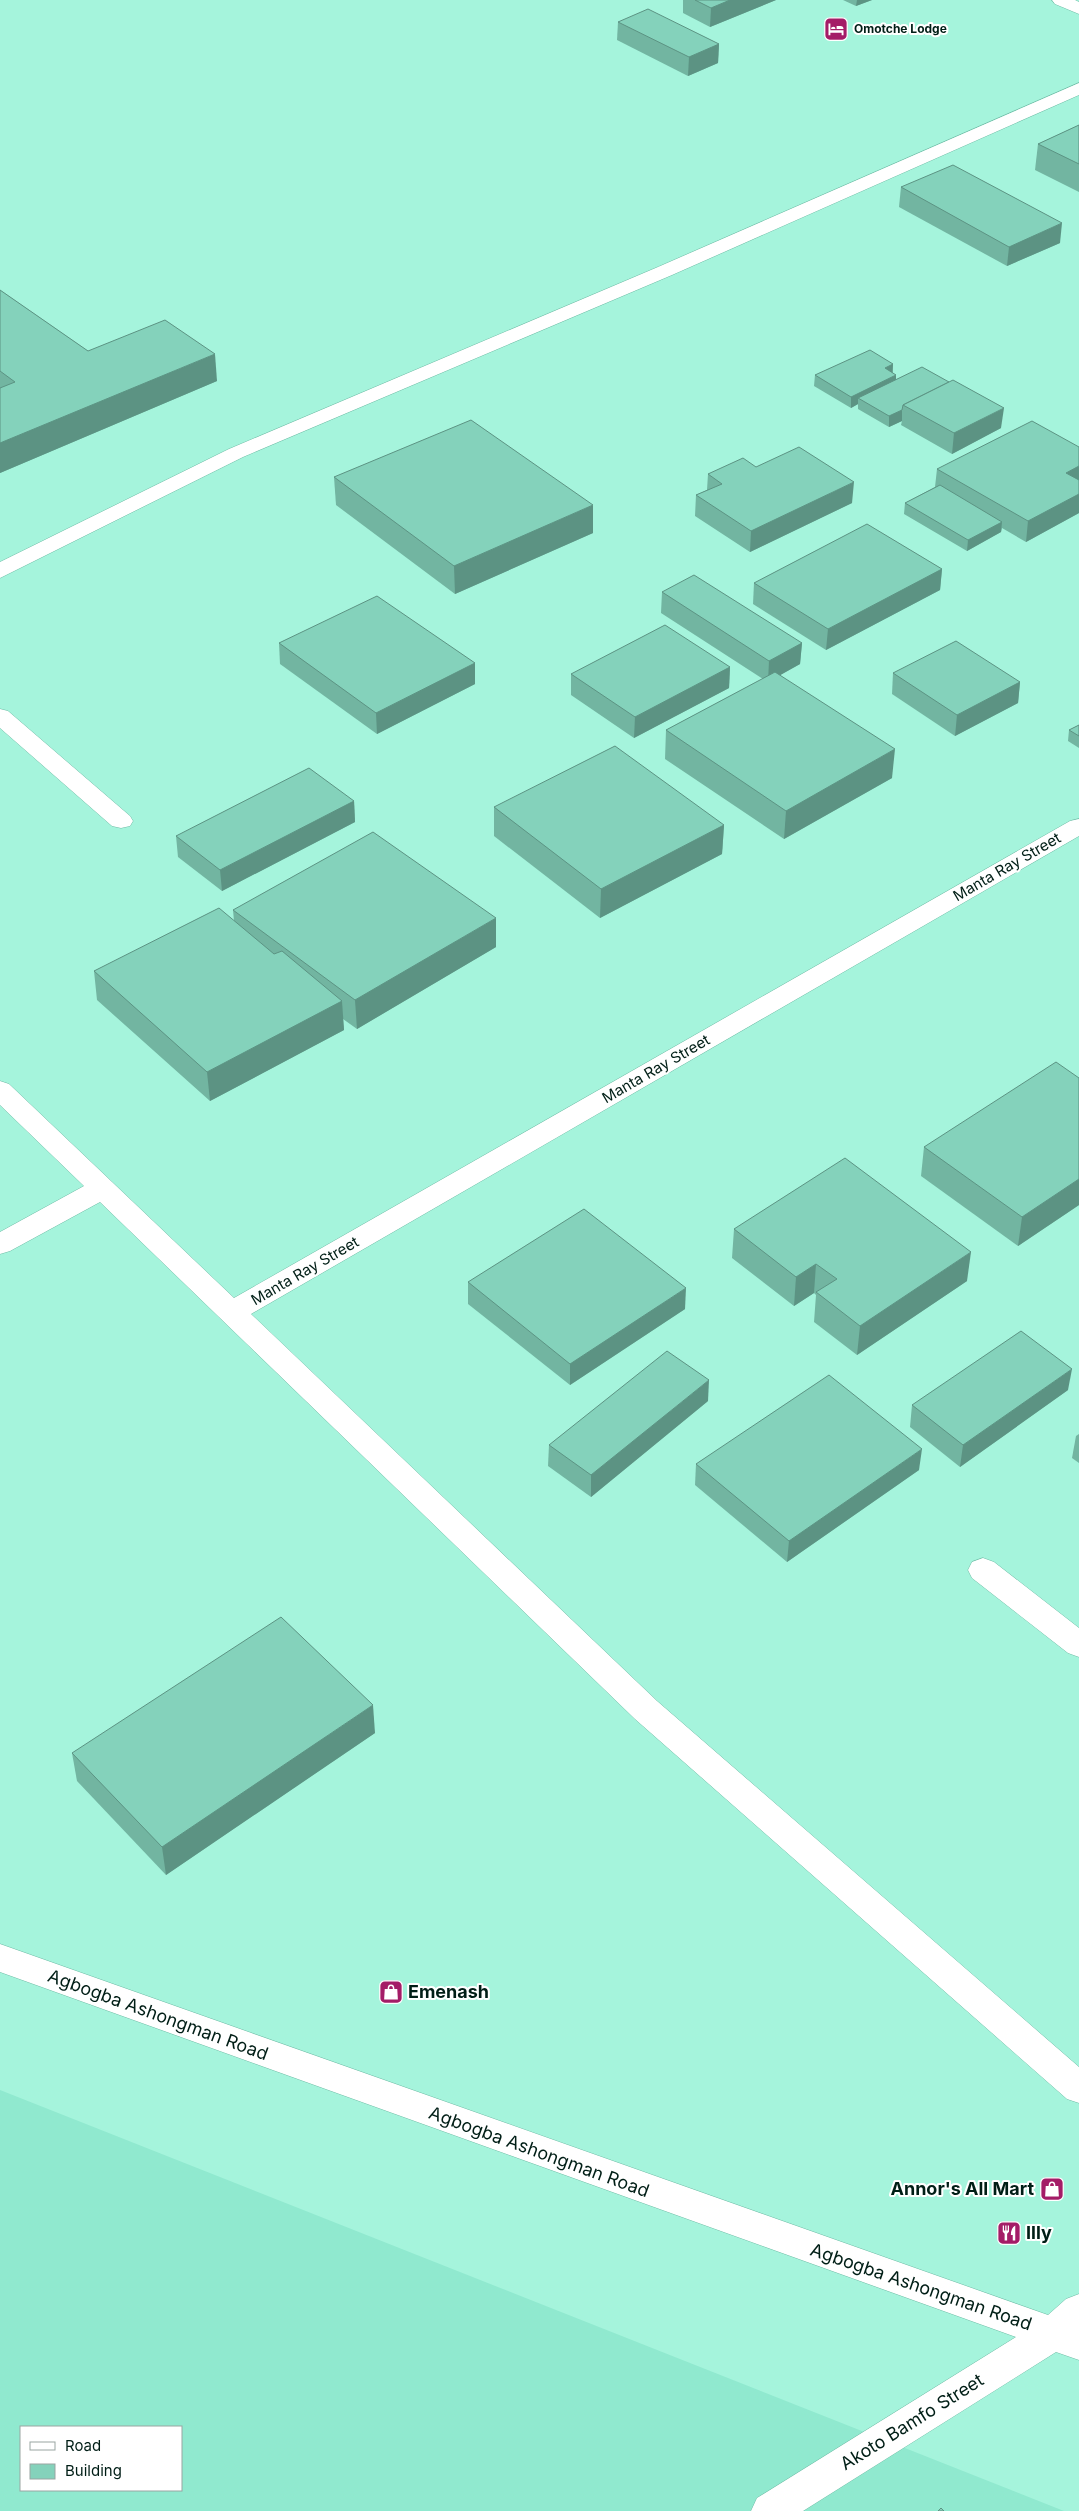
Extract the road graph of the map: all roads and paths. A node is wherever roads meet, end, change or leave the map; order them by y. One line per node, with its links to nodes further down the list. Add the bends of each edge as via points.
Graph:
1 (1061, 0): 2 (street)
2 (1079, 9)
3 (1079, 88): 4 (street, via 665,271 236,453)
4 (0, 571)
5 (0, 716): 6 (street)
6 (121, 821)
7 (1079, 826): 11 (street, Manta Ray Street)
8 (0, 1090): 9 (street)
9 (103, 1188): 10 (street); 11 (street)
10 (0, 1244)
11 (233, 1312): 15 (street, via 646,1710)
12 (983, 1570): 13 (street)
13 (1079, 1645)
14 (0, 1959): 16 (street, Agbogba Ashongman Road, via 573,2165)
15 (1079, 2088)
16 (1071, 2329): 17 (street, Akoto Bamfo Street)
17 (770, 2511)

